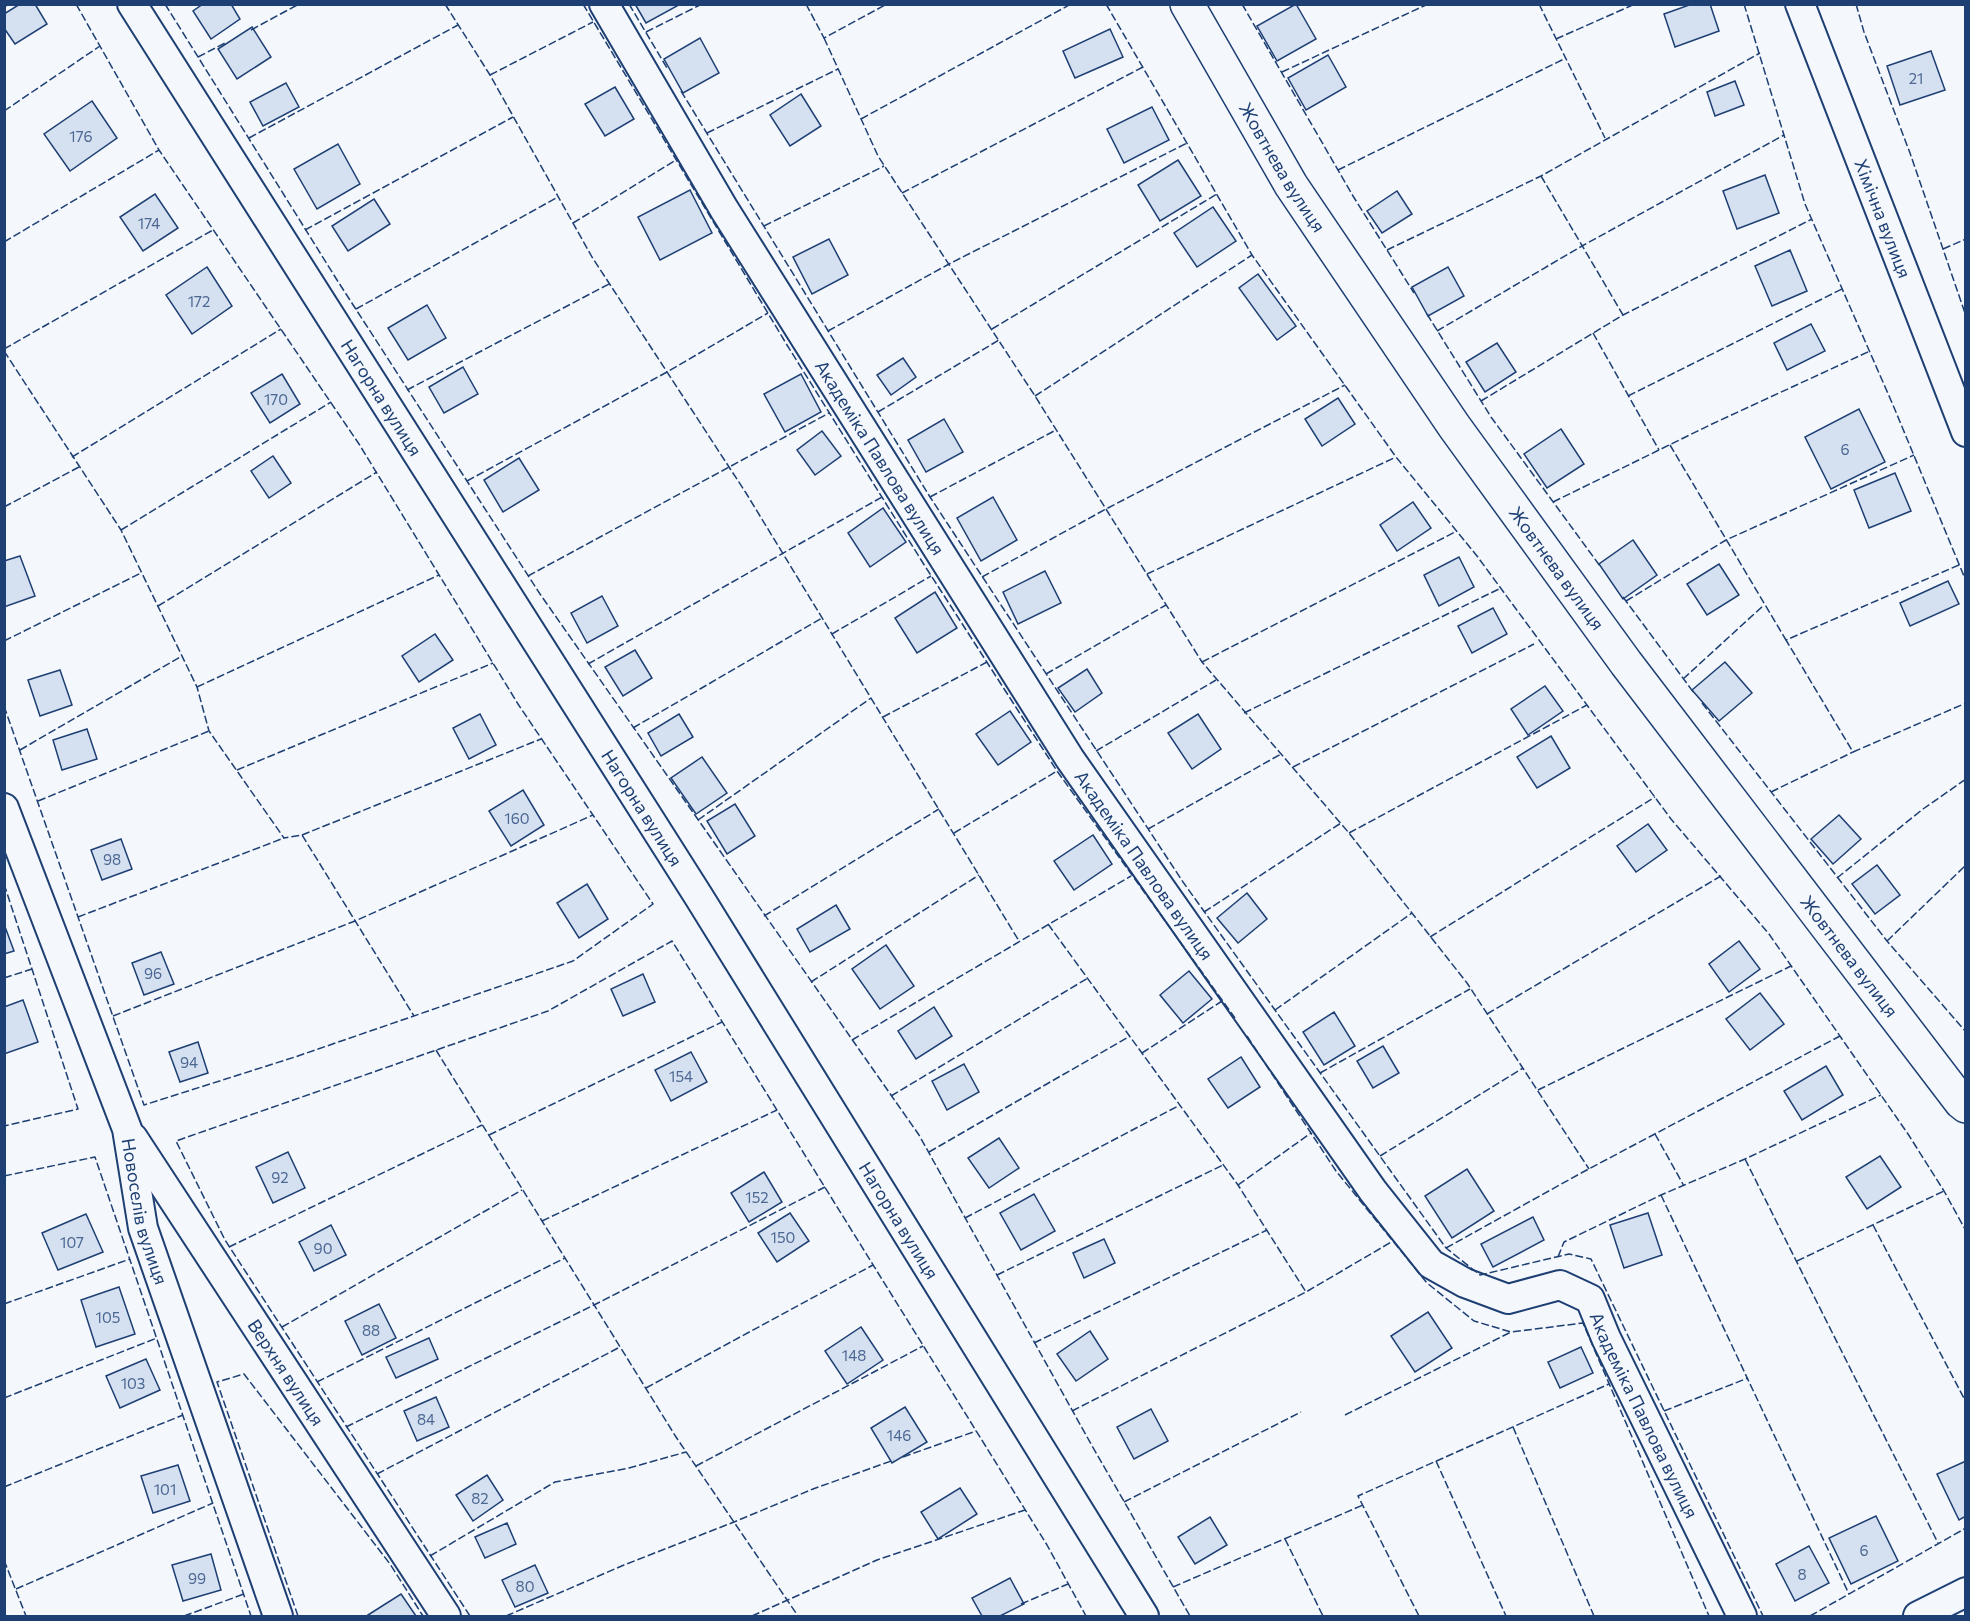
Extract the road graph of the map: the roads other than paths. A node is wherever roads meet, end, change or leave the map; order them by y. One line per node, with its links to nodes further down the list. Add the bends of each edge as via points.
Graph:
1 (132, 4): 12 (street, Нагорна вулиця, via 693,887)
2 (604, 4): 13 (street, Академіка Павлова вулиця, via 724,209 1070,759 1373,1191 1431,1264 1465,1283 1508,1299 1560,1285 1590,1299)
3 (1187, 4): 7 (main road, Жовтнева вулиця, via 1291,185 1454,426 1626,663)
4 (1800, 4): 5 (street, Хімічна вулиця)
5 (1965, 432)
6 (4, 808): 8 (street, Новоселів вулиця)
7 (1965, 1106)
8 (127, 1129): 10 (street, Новоселів вулиця, via 143,1228); 11 (street, Верхня вулиця)
9 (1965, 1592): 14 (street)
10 (278, 1617)
11 (446, 1617)
12 (1144, 1617)
13 (1742, 1617)
14 (1918, 1617)

